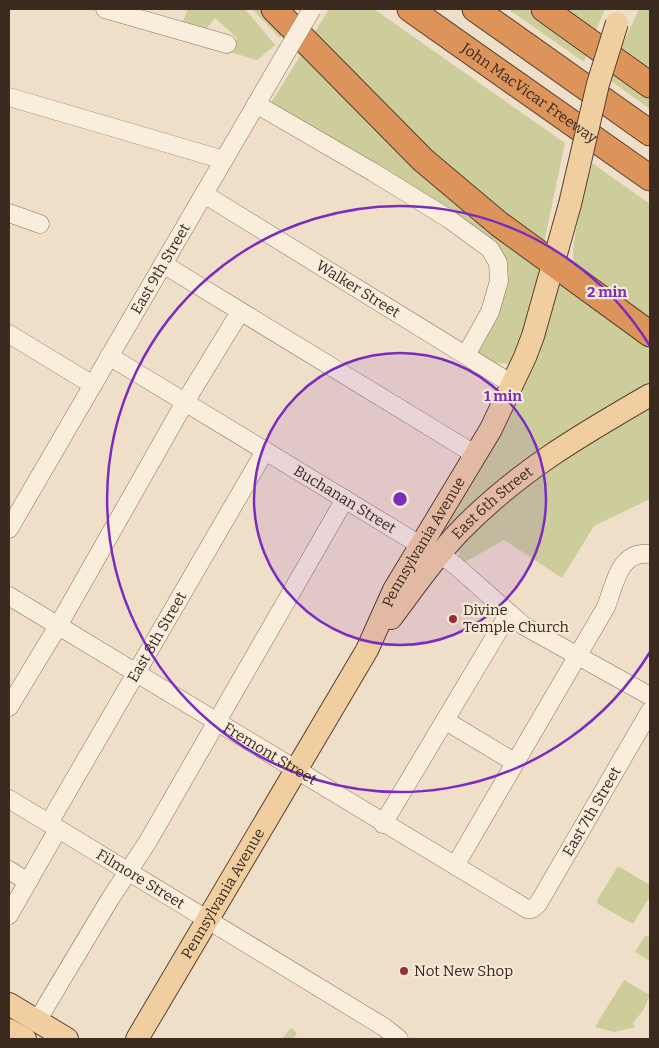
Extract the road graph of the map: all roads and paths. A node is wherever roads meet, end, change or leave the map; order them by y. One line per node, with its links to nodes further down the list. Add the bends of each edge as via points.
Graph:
1 (105, 9): 10 (street)
2 (135, 9): 10 (street, via 178,21)
3 (274, 9): 23 (highway, via 423,160 499,224)
4 (312, 9): 15 (street, East 9th Street, bridge)
5 (395, 9): 12 (highway)
6 (410, 9): 12 (highway, John MacVicar Freeway)
7 (475, 9): 16 (highway)
8 (544, 9): 13 (highway)
9 (619, 16): 23 (main road, Pennsylvania Avenue, bridge, via 598,84)
10 (176, 30): 11 (street)
11 (227, 44)
12 (487, 64): 18 (highway, John MacVicar Freeway)
13 (650, 85)
14 (9, 97): 17 (street)
15 (256, 104): 17 (street, East 9th Street); 27 (street, via 449,218 490,249 498,263 499,281 490,312)
16 (650, 133)
17 (224, 160): 19 (street, East 9th Street)
18 (650, 178)
19 (204, 194): 22 (street, East 9th Street); 27 (street, Walker Street)
20 (9, 213): 21 (street)
21 (40, 224)
22 (163, 264): 24 (street); 28 (street, East 9th Street)
23 (554, 264): 25 (highway); 29 (main road, Pennsylvania Avenue, via 533,336)
24 (240, 312): 32 (street); 34 (street)
25 (650, 334)
26 (11, 339): 30 (street)
27 (466, 355): 29 (street, Walker Street)
28 (109, 356): 30 (street, East 9th Street); 32 (street, Buchanan Street)
29 (512, 384): 34 (main road, Pennsylvania Avenue)
30 (93, 385): 36 (street, East 9th Street)
31 (650, 395): 37 (main road, East 6th Street, via 547,456)
32 (185, 402): 33 (street, Buchanan Street); 41 (street)
33 (265, 451): 35 (street, Buchanan Street); 44 (street, East 8th Street)
34 (476, 455): 37 (main road, Pennsylvania Avenue)
35 (345, 499): 37 (street, Buchanan Street); 49 (street)
36 (9, 529)
37 (430, 549): 40 (street, Buchanan Street, via 488,592); 42 (main road, East 6th Street)
38 (650, 554): 43 (street, via 629,556 606,607)
39 (9, 596): 41 (street, Fremont Street)
40 (509, 613): 43 (street, Buchanan Street, via 524,626); 48 (street)
41 (58, 626): 44 (street, Fremont Street); 46 (street)
42 (367, 650): 51 (main road, Pennsylvania Avenue)
43 (578, 656): 45 (street, Buchanan Street); 50 (street)
44 (136, 673): 49 (street, Fremont Street); 54 (street, East 8th Street)
45 (650, 696)
46 (9, 706)
47 (650, 711): 59 (street, East 7th Street)
48 (446, 721): 50 (street); 53 (street)
49 (218, 723): 51 (street, Fremont Street); 57 (street)
50 (514, 762): 55 (street)
51 (296, 770): 53 (street, Fremont Street); 61 (main road, Pennsylvania Avenue)
52 (9, 799): 54 (street, Filmore Street)
53 (383, 824): 55 (street, Fremont Street)
54 (54, 826): 57 (street, Filmore Street); 58 (street, East 8th Street)
55 (455, 866): 59 (street, Fremont Street)
56 (9, 870): 58 (street)
57 (128, 871): 61 (street, Filmore Street); 63 (street)
58 (28, 882): 60 (street, East 8th Street)
59 (532, 910)
60 (9, 915)
61 (206, 920): 67 (main road, Pennsylvania Avenue); 68 (street, Filmore Street)
62 (9, 1004): 63 (main road)
63 (37, 1021): 66 (main road)
64 (9, 1030): 65 (main road)
65 (24, 1039)
66 (67, 1039)
67 (137, 1039)
68 (399, 1039)

